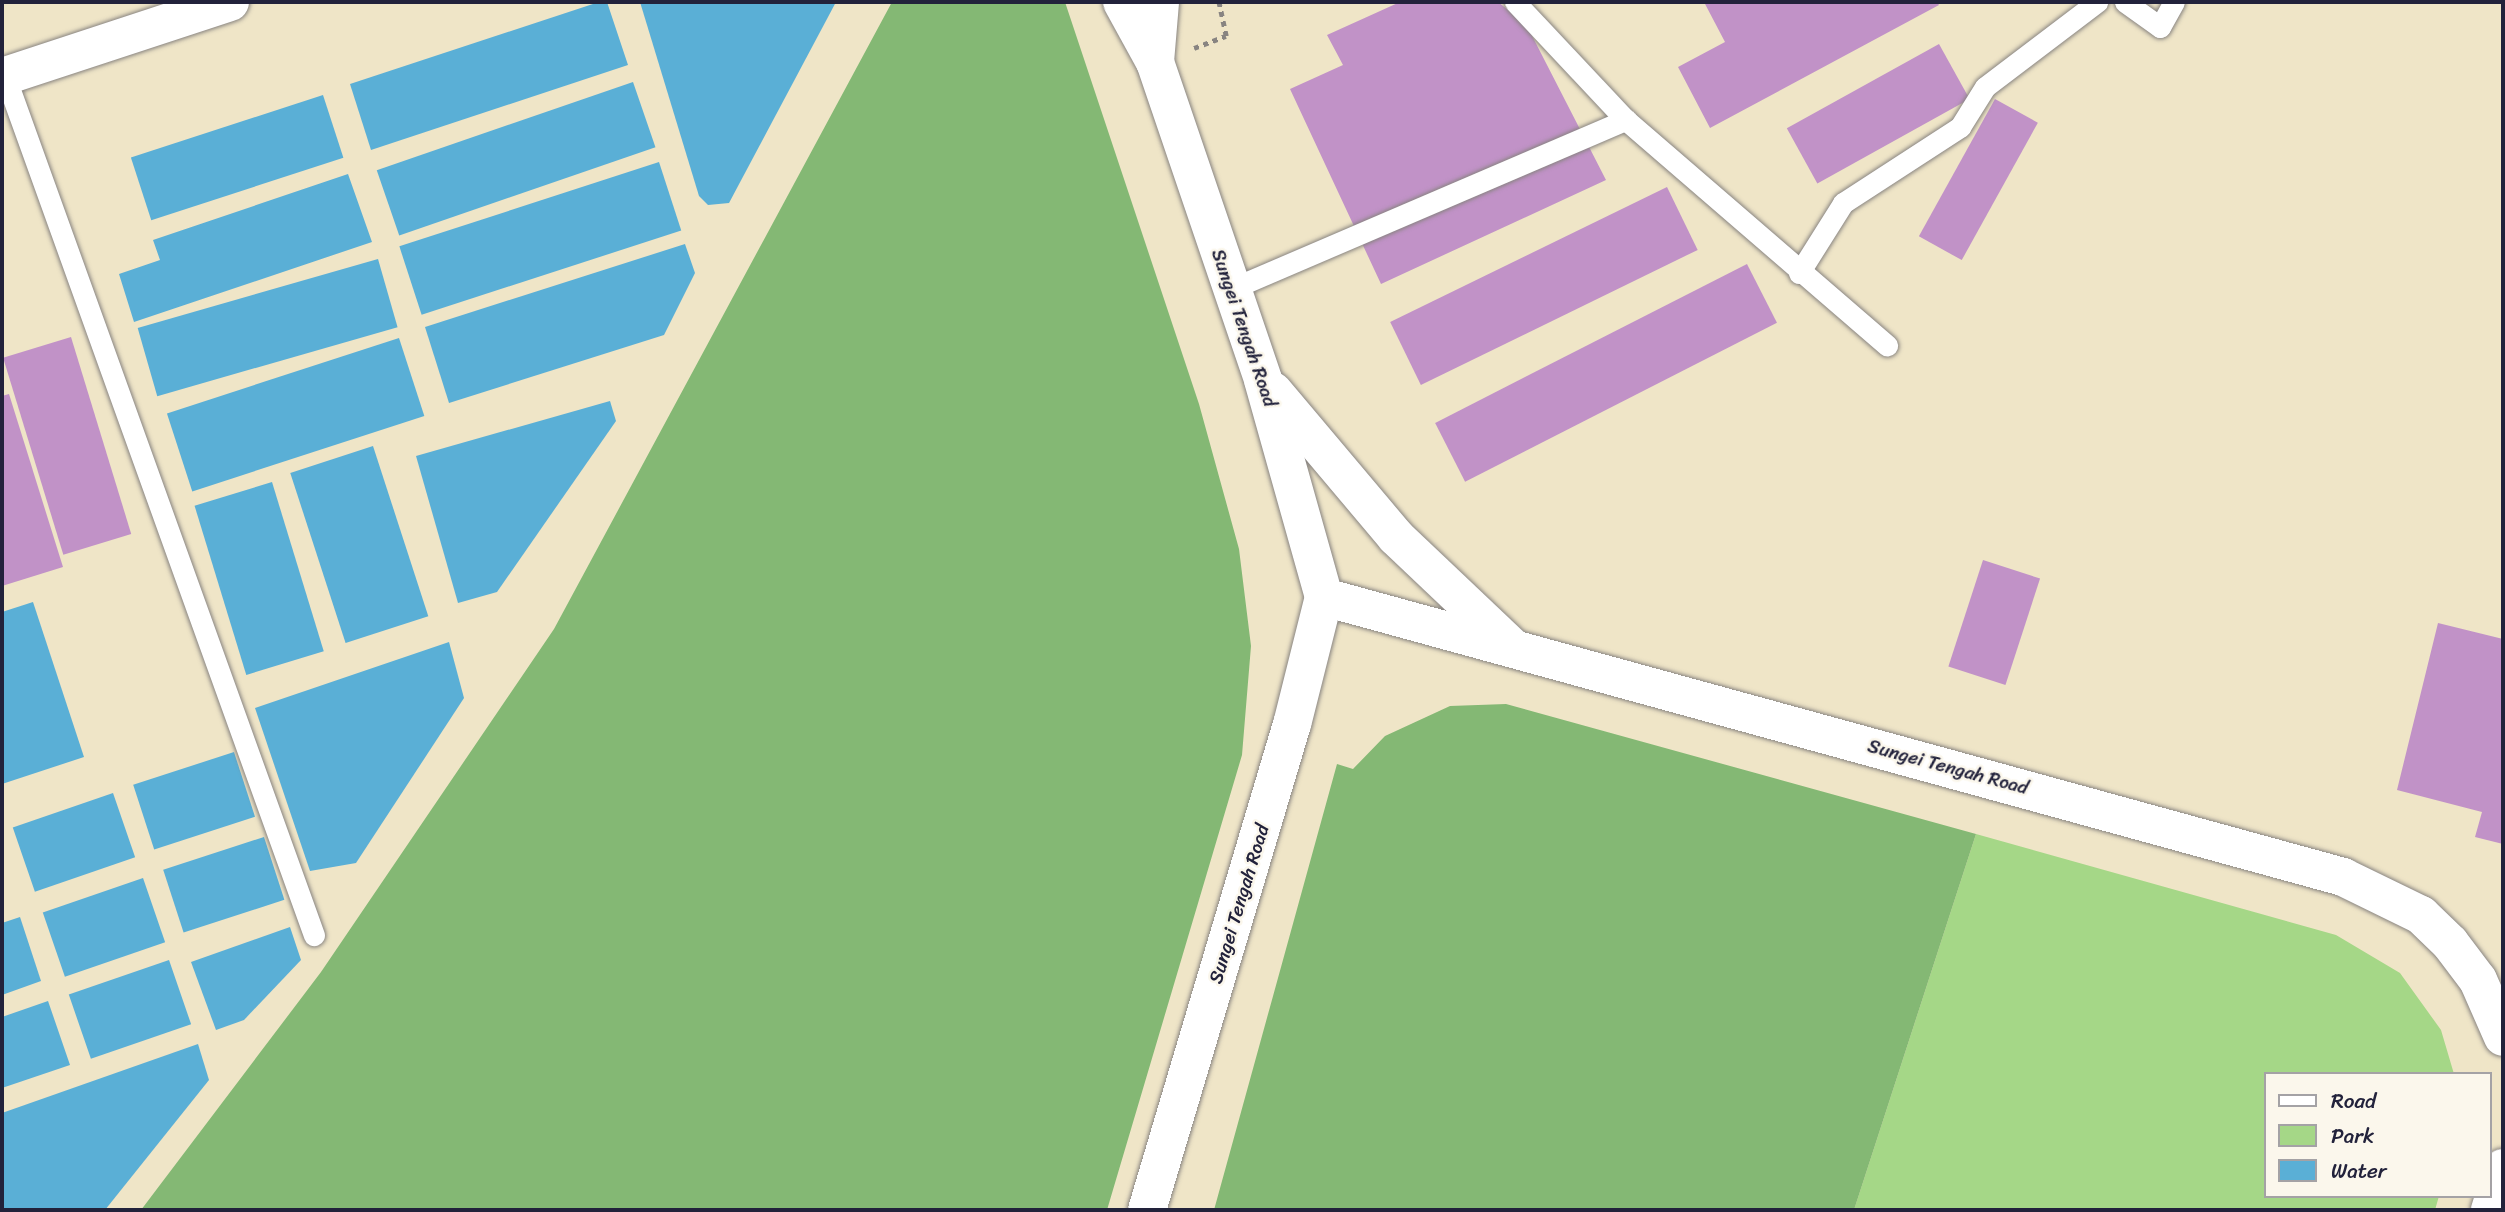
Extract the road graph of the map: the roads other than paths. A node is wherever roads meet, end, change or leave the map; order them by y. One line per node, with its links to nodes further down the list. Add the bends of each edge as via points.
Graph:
1 (230, 2): 9 (street)
2 (1122, 2): 8 (street, Sungei Tengah Road)
3 (1160, 2): 8 (street, Sungei Tengah Road)
4 (1515, 2): 10 (lane)
5 (2097, 2): 11 (lane, via 1985,87 1960,127 1843,203)
6 (2126, 2): 7 (lane, via 2160,27)
7 (2174, 2)
8 (1155, 62): 12 (street, Sungei Tengah Road)
9 (3, 76): 17 (lane)
10 (1626, 120): 11 (lane); 12 (lane)
11 (1799, 273): 13 (lane)
12 (1231, 289): 14 (street, Sungei Tengah Road)
13 (1886, 345)
14 (1263, 380): 15 (street, Sungei Tengah Road); 16 (street, via 1396,537)
15 (1324, 597): 16 (street, Sungei Tengah Road); 20 (street, Sungei Tengah Road, via 1292,724)
16 (1515, 650): 18 (street, Sungei Tengah Road, via 2369,887 2421,915 2450,943 2478,980)
17 (314, 935)
18 (2503, 1037)
19 (2503, 1168): 21 (street)
20 (1147, 1210)
21 (2490, 1210)

